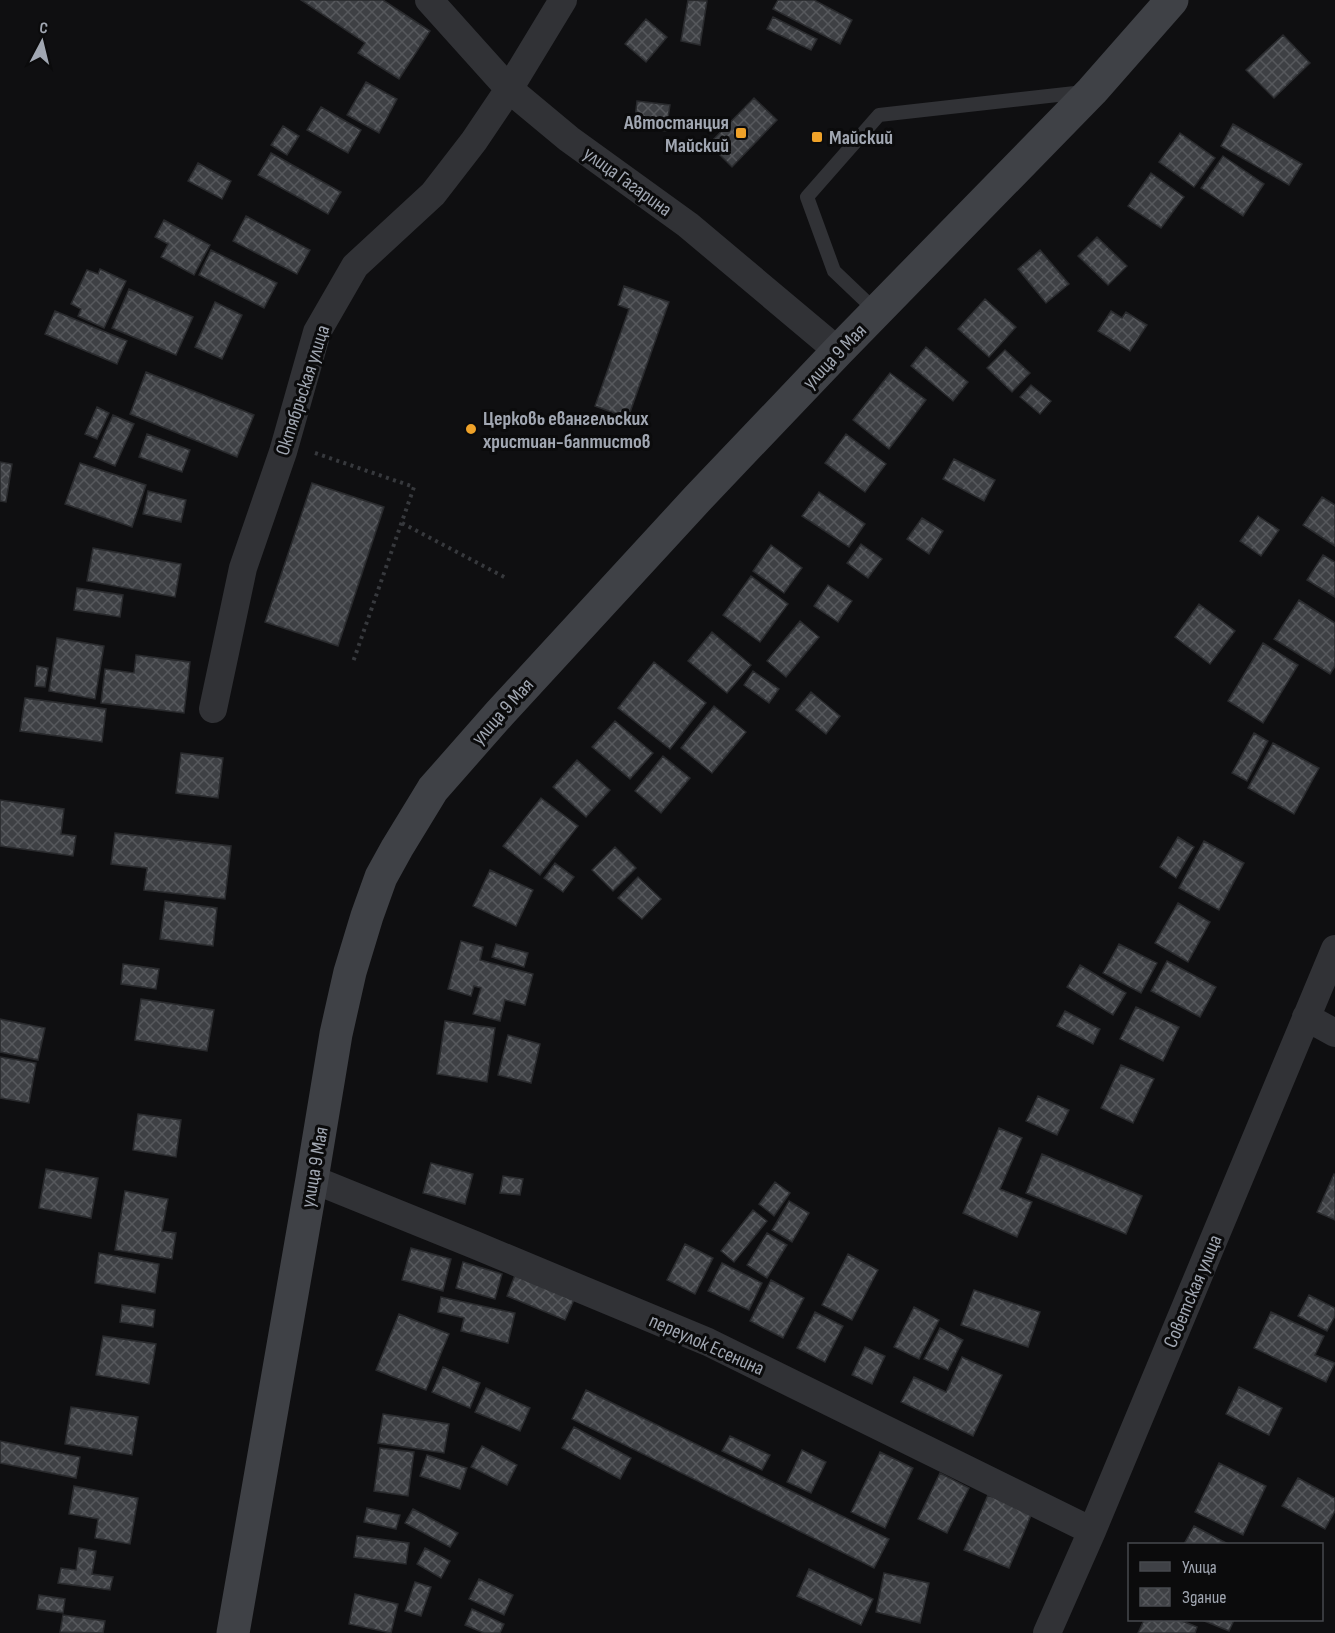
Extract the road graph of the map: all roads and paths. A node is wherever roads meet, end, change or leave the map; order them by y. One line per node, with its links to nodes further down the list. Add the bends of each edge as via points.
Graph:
1 (429, 0): 4 (street, улица Гагарина)
2 (563, 0): 4 (street, Октябрьская улица)
3 (1172, 0): 5 (street, улица 9 Мая)
4 (509, 89): 7 (street, улица Гагарина, via 569,139 688,225); 8 (street, Октябрьская улица, via 433,194 355,266 317,332)
5 (1092, 91): 6 (street, улица 9 Мая); 6 (lane, via 879,114 807,196 834,271)
6 (877, 312): 7 (street, улица 9 Мая)
7 (838, 351): 16 (street, улица 9 Мая, via 682,515 434,789 381,877 367,916 336,1034)
8 (286, 442): 9 (path, via 414,487); 12 (street, Октябрьская улица, via 243,568)
9 (402, 523): 10 (path); 11 (path)
10 (508, 579)
11 (353, 662)
12 (213, 709)
13 (1335, 949): 14 (street, Советская улица)
14 (1306, 1017): 15 (street); 17 (street, Советская улица)
15 (1335, 1033)
16 (312, 1179): 17 (street, переулок Есенина, via 708,1342); 18 (street, улица 9 Мая)
17 (1092, 1531): 19 (street, Советская улица)
18 (233, 1633)
19 (1047, 1633)

